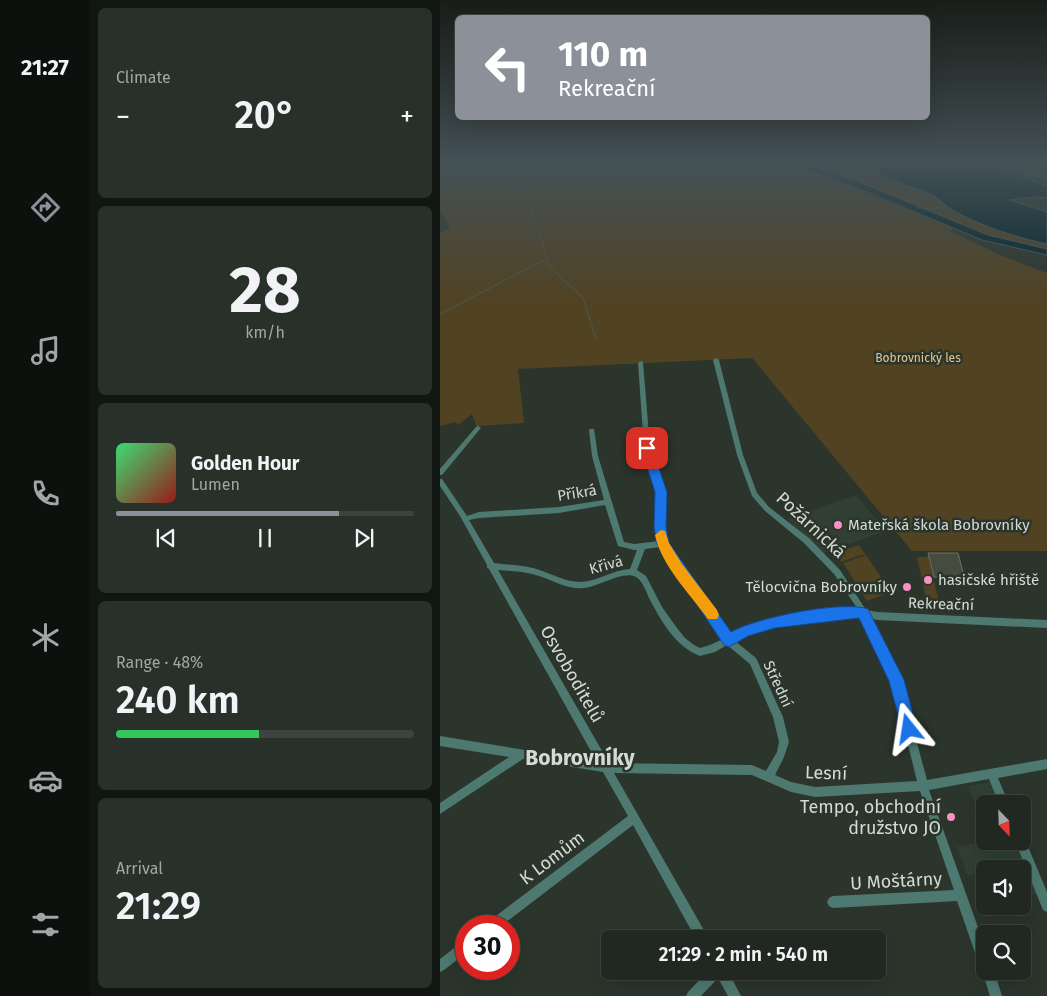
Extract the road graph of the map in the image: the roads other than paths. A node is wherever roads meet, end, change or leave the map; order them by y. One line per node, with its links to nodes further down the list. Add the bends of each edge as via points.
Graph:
1 (716, 360): 13 (street, Požárnická, via 740,455 754,494 822,555)
2 (641, 363): 9 (street, Střední, via 647,448 661,492)
3 (478, 428): 5 (street)
4 (592, 430): 7 (street, via 595,456)
5 (440, 473)
6 (440, 480): 8 (street, Osvoboditelů)
7 (608, 502): 8 (street, Příkrá); 10 (street, Příkrá, via 619,542 627,547)
8 (464, 519): 11 (street, Osvoboditelů)
9 (663, 544): 10 (street, Příkrá); 15 (street, Střední)
10 (642, 546): 12 (street)
11 (490, 566): 12 (street, Křivá, via 529,570 570,584 598,582); 20 (street, Osvoboditelů)
12 (633, 572): 16 (street, Křivá, via 643,578 677,635)
13 (864, 613): 14 (street, Rekreační); 15 (street, Rekreační, via 854,611 775,622 744,631); 23 (street, Požárnická, via 896,680)
14 (1047, 624)
15 (729, 641): 16 (street, Rekreační, via 704,652); 22 (street, Střední, via 752,661 783,730 781,754)
16 (692, 648)
17 (440, 741): 18 (street, Lesní)
18 (521, 755): 20 (street, Lesní); 25 (street)
19 (1047, 764): 21 (street, Lesní)
20 (606, 768): 22 (street, Lesní, via 752,770); 26 (street, Osvoboditelů)
21 (992, 774): 23 (street, Lesní); 24 (street)
22 (769, 776): 23 (street, Lesní, via 791,787 815,792)
23 (923, 786): 28 (street, Požárnická)
24 (1000, 795)
25 (440, 809)
26 (634, 818): 31 (street, K Lomům); 32 (street, Osvoboditelů)
27 (1024, 850): 30 (street)
28 (961, 895): 29 (street, U Moštárny); 33 (street, Požárnická)
29 (833, 902)
30 (1047, 906)
31 (506, 915)
32 (698, 930)
33 (976, 938)
34 (455, 954): 35 (street)
35 (440, 966)
36 (708, 980): 39 (street)
37 (726, 980): 40 (street)
38 (991, 980): 41 (street)
39 (692, 996)
40 (735, 996)
41 (996, 996)

